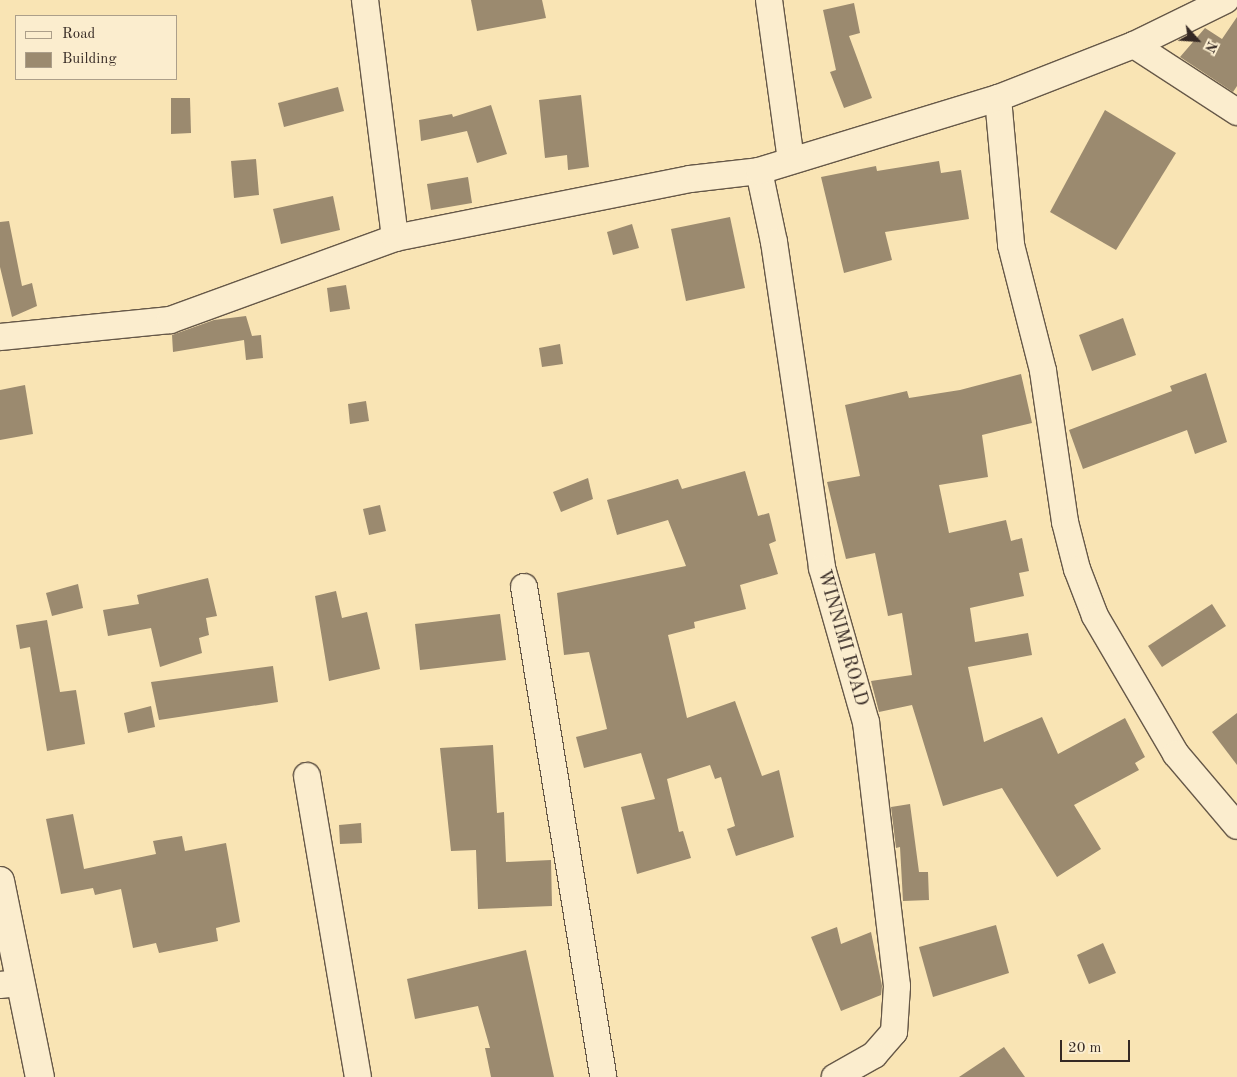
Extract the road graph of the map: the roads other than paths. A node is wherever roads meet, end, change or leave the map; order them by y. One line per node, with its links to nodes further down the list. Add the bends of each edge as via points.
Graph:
1 (366, 0): 9 (street)
2 (769, 0): 7 (street)
3 (1226, 0): 4 (street)
4 (1134, 45): 5 (street); 6 (street)
5 (998, 98): 7 (street); 13 (street, via 1011,245 1043,371 1065,522 1077,569 1094,616 1176,754)
6 (1237, 112)
7 (791, 160): 8 (street)
8 (759, 171): 9 (street, via 690,179); 19 (street, WINNIMI ROAD, via 774,242 822,568 866,722 898,986 894,1032 874,1055)
9 (395, 238): 10 (street, via 170,320)
10 (0, 337)
11 (524, 587): 18 (street)
12 (307, 776): 17 (street)
13 (1237, 826)
14 (0, 881): 15 (street)
15 (9, 984): 16 (street)
16 (40, 1077)
17 (358, 1077)
18 (603, 1077)
19 (835, 1077)

